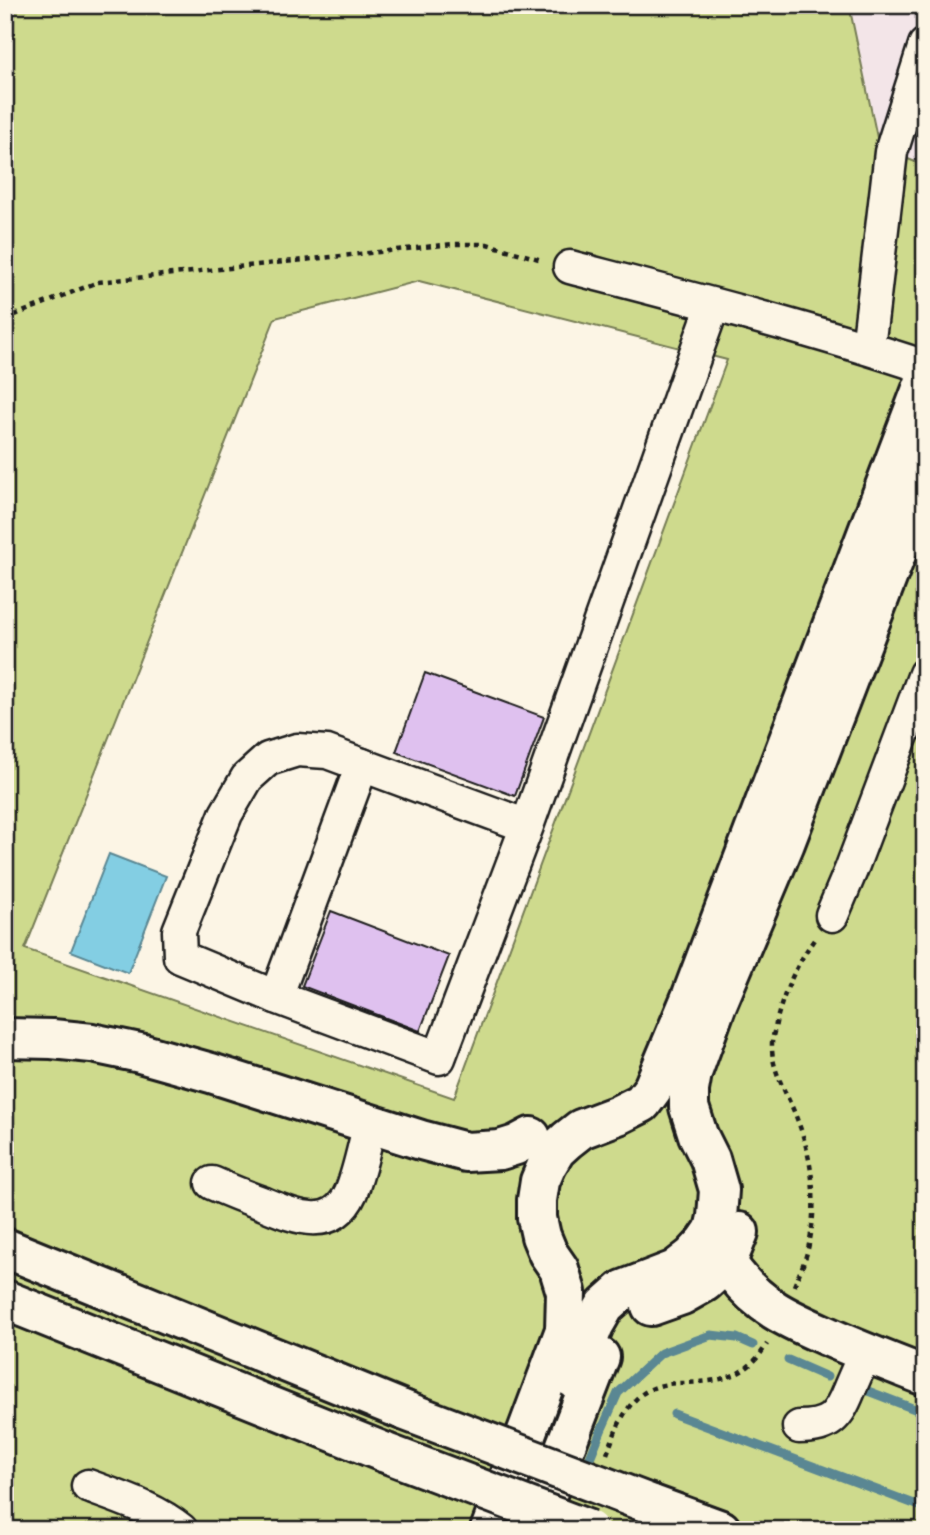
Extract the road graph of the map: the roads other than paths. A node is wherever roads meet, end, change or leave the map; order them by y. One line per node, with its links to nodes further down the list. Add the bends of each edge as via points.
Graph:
1 (925, 45): 4 (street, via 891,152)
2 (570, 267): 3 (street)
3 (713, 305): 4 (street); 10 (street)
4 (868, 348): 5 (street)
5 (925, 367)
6 (925, 381): 11 (main road)
7 (925, 479): 11 (main road)
8 (925, 674): 12 (street)
9 (362, 765): 10 (street); 13 (street); 13 (street, via 327,752 297,750 268,759 247,778 226,814 179,931 180,957)
10 (527, 826): 13 (street, via 439,1058)
11 (761, 857): 15 (main road, via 692,995 653,1088); 17 (main road, via 734,1011 714,1071)
12 (832, 915)
13 (276, 998)
14 (5, 1038): 16 (main road, via 52,1039 140,1053)
15 (629, 1100): 17 (main road, via 684,1123); 18 (main road, via 594,1100 568,1109); 29 (main road, via 618,1115 581,1129 556,1150 540,1181 537,1218 566,1292 565,1330)
16 (370, 1124): 18 (main road, via 467,1152 500,1150); 19 (street, via 351,1190 339,1209 324,1217 293,1216)
17 (707, 1124): 20 (main road, via 726,1139 738,1165 743,1195 739,1232)
18 (531, 1137): 28 (main road, via 514,1175 511,1217 544,1313 529,1378)
19 (212, 1183)
20 (720, 1246): 23 (main road, via 747,1288 781,1316); 30 (main road, via 705,1243 675,1270 623,1290 605,1306); 31 (main road, via 705,1282 649,1307 614,1330 598,1360)
21 (5, 1248): 33 (main road, bridge, via 403,1410)
22 (5, 1300): 32 (main road, bridge)
23 (865, 1353): 24 (main road); 25 (street, via 834,1418)
24 (925, 1376)
25 (799, 1427)
26 (88, 1486): 27 (street, via 149,1509)
27 (181, 1530)
28 (471, 1530)
29 (490, 1530)
30 (515, 1530)
31 (533, 1530)
32 (589, 1530)
33 (721, 1530)

